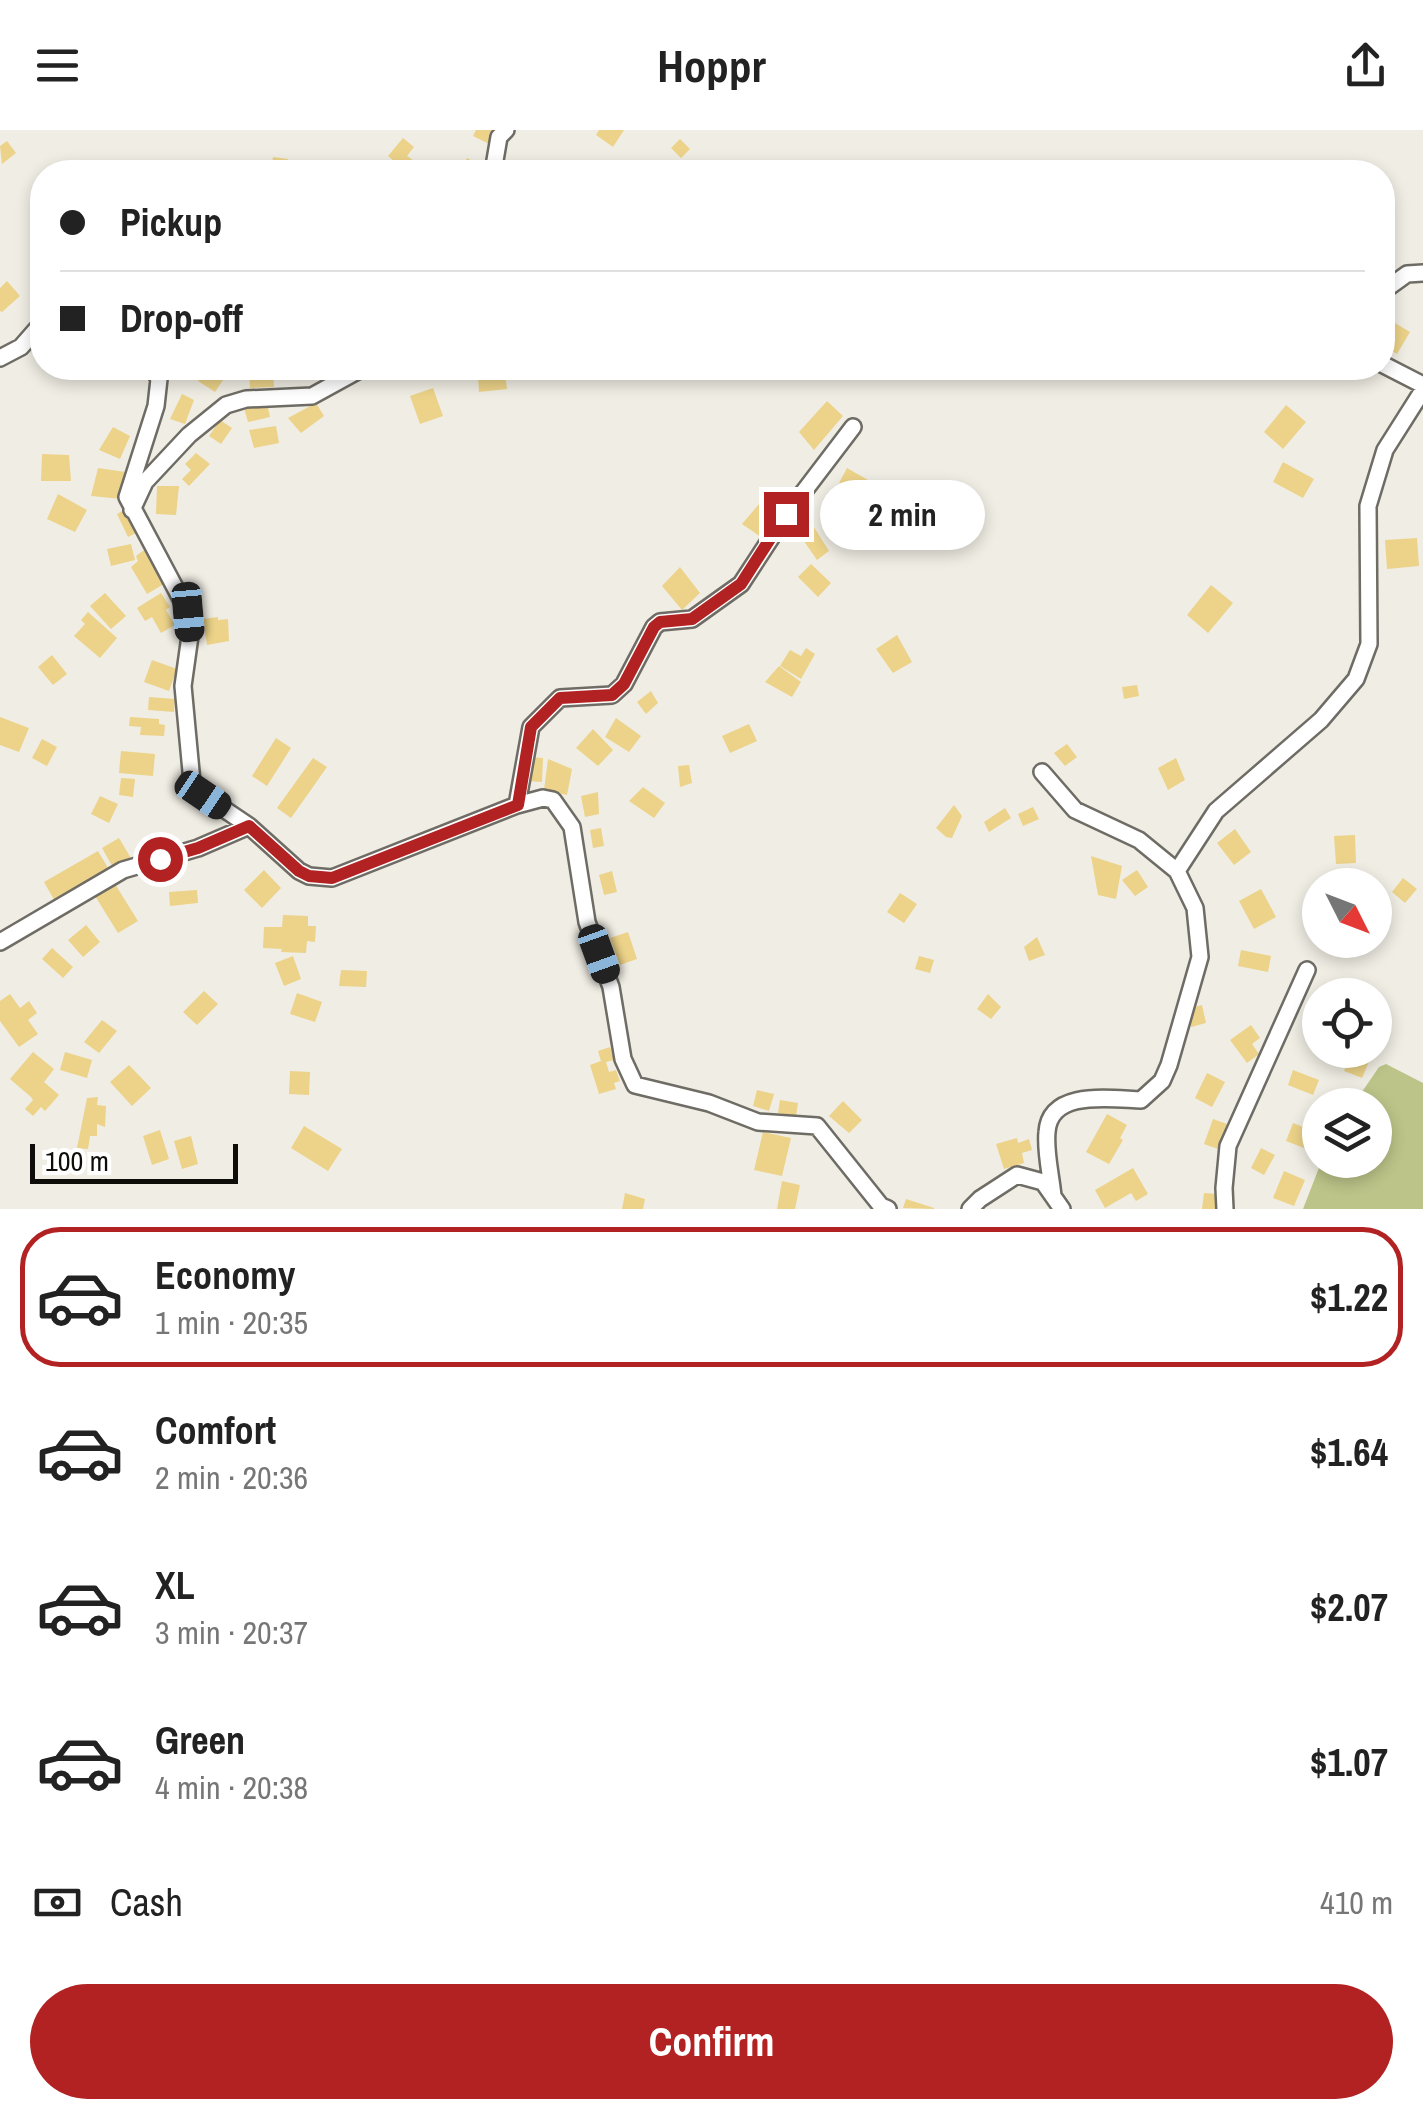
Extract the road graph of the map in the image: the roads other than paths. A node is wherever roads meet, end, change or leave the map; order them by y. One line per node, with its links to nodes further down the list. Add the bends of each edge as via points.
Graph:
1 (506, 130): 2 (street)
2 (495, 160)
3 (1423, 273): 4 (street)
4 (1395, 283)
5 (30, 337): 6 (street)
6 (0, 358)
7 (1395, 371): 10 (street)
8 (159, 380): 12 (street, via 130,482)
9 (342, 380): 12 (street, via 312,396 226,405 145,482)
10 (1423, 387): 16 (street, via 1385,450 1368,506 1369,644 1356,678 1321,720 1216,811)
11 (853, 427): 14 (street, via 741,584 692,619 654,627 612,695 560,698 531,727)
12 (132, 510): 15 (street, via 188,612 184,686 192,782)
13 (1042, 772): 16 (street, via 1075,810 1139,840)
14 (518, 805): 15 (street, via 332,878 299,871); 20 (street, via 553,800 572,827 587,922 635,1085 758,1122 817,1126)
15 (249, 826): 17 (street, via 123,870)
16 (1177, 872): 19 (street, via 1195,908 1200,956 1169,1065 1140,1100 1076,1100 1058,1108 1046,1129)
17 (0, 942)
18 (1307, 970): 22 (street, via 1228,1146)
19 (1057, 1202): 21 (street, via 1043,1182 1017,1175)
20 (888, 1209)
21 (970, 1209)
22 (1225, 1209)

